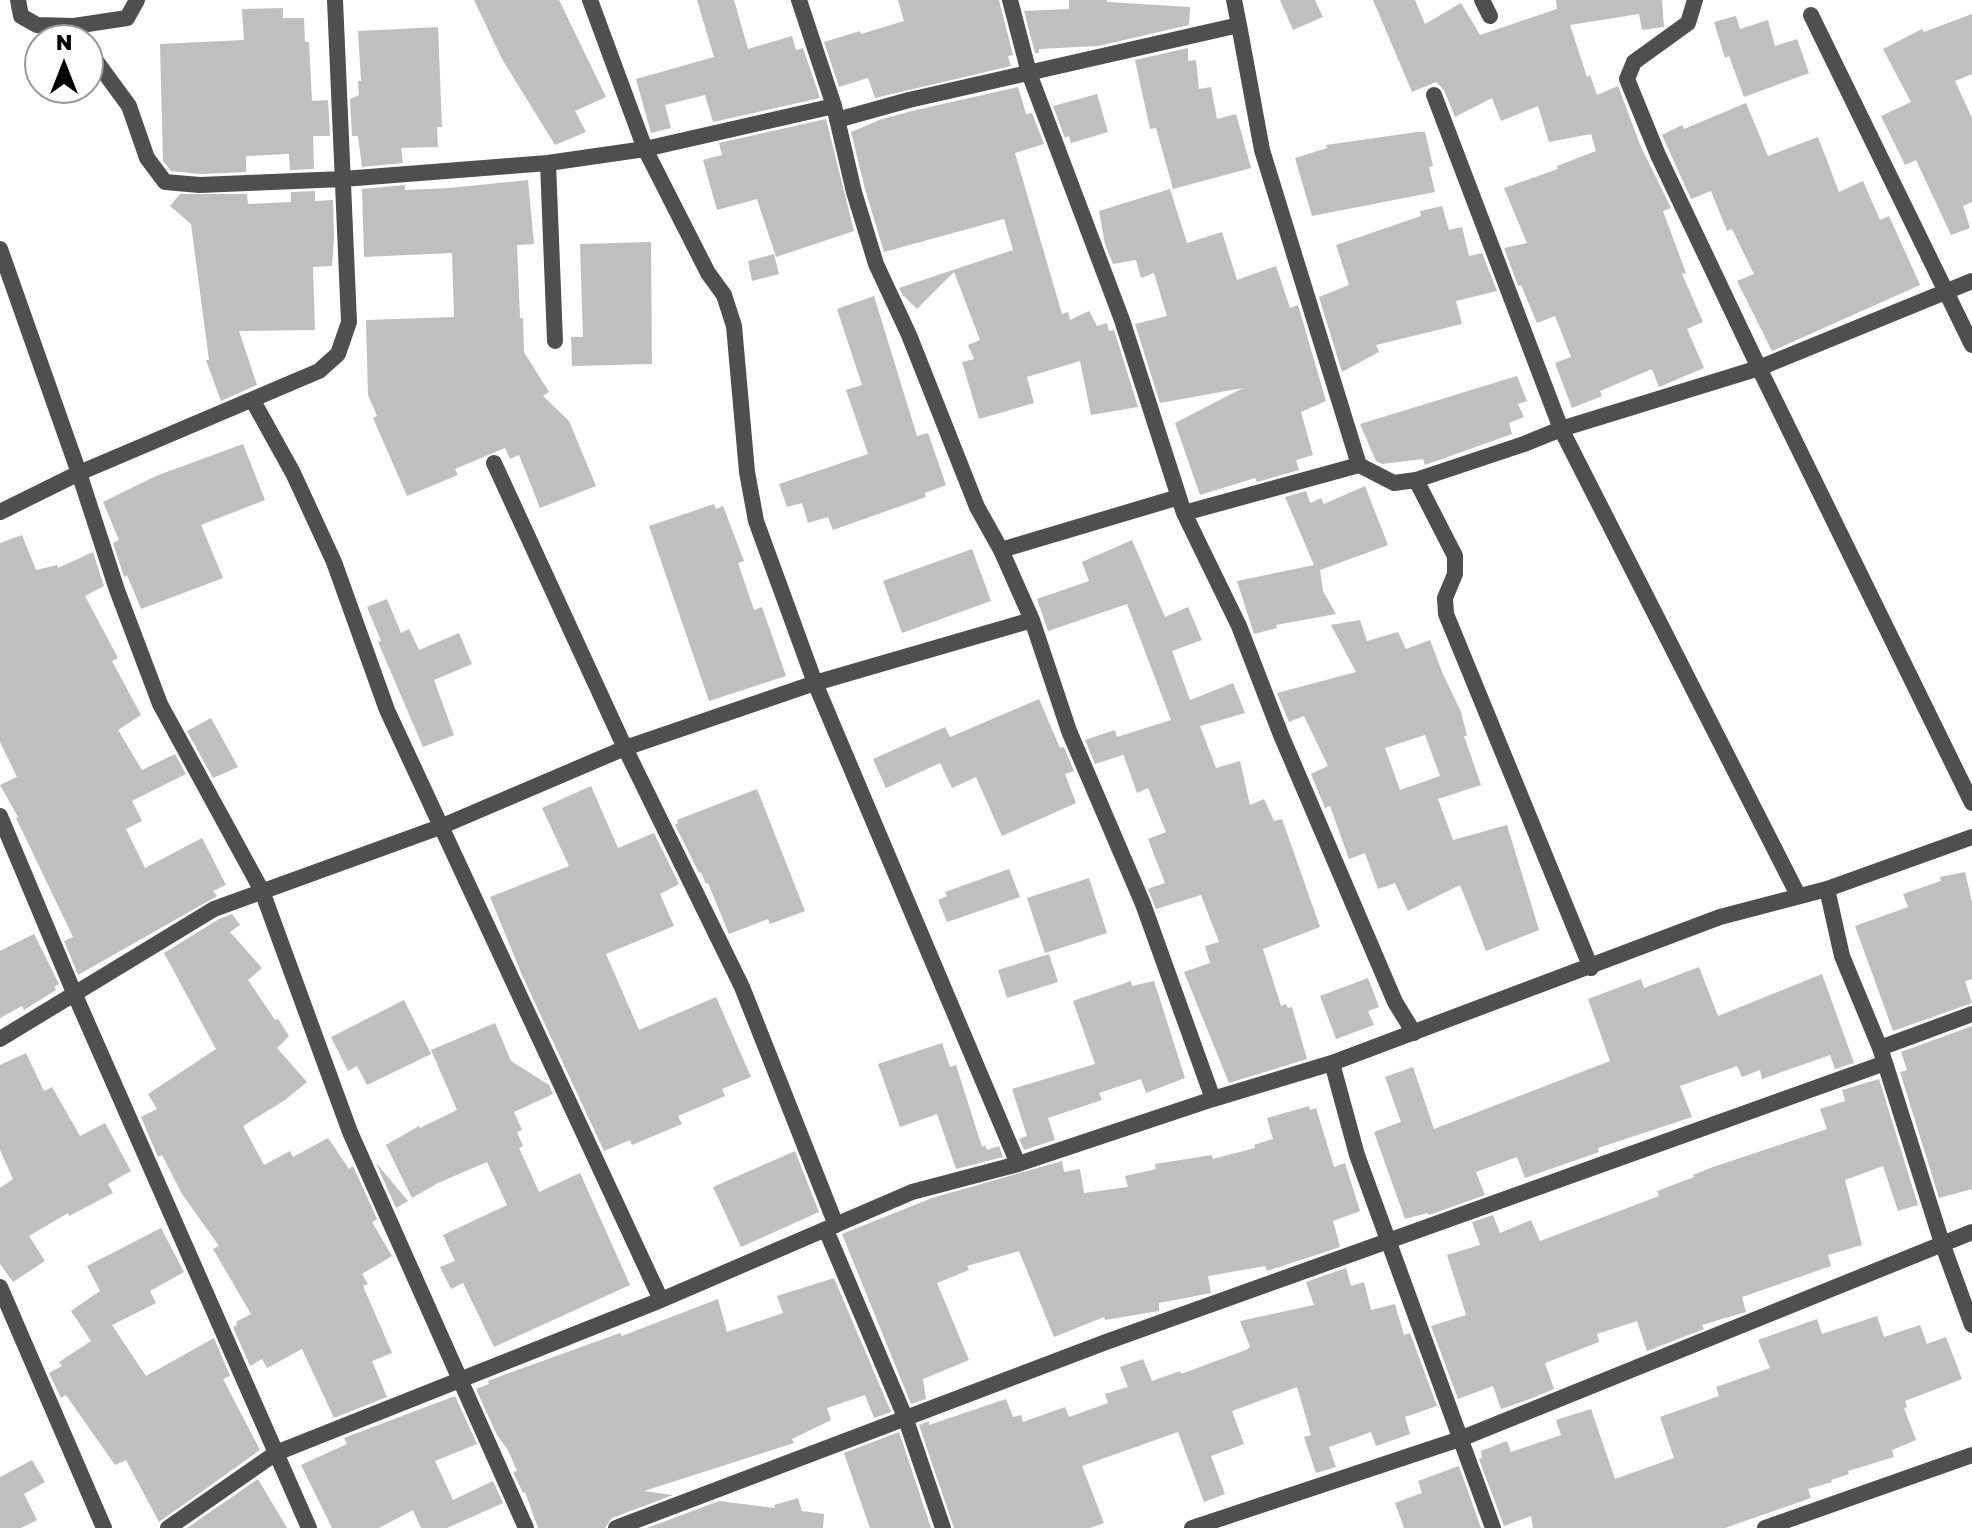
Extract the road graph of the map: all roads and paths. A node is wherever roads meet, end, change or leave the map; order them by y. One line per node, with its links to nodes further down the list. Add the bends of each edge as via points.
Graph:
1 (18, 0): 12 (street, via 21,16)
2 (137, 0): 13 (street, via 127,18)
3 (335, 0): 21 (street)
4 (590, 0): 19 (street)
5 (799, 0): 18 (street)
6 (1010, 0): 16 (street)
7 (1234, 0): 14 (street)
8 (1482, 0): 11 (street)
9 (1695, 0): 27 (street, via 1688,23 1634,62 1627,79)
10 (1811, 15): 24 (street)
11 (1490, 16)
12 (35, 24)
13 (104, 25)
14 (1239, 25): 16 (street); 31 (street, via 1262,150)
15 (104, 72): 21 (street, via 129,106 147,158 165,182)
16 (1029, 73): 18 (street); 34 (street, via 1122,320)
17 (1434, 95): 29 (street)
18 (836, 113): 19 (street); 36 (street, via 876,264 977,507)
19 (645, 149): 20 (street); 38 (street, via 724,295 734,326 756,521)
20 (548, 163): 21 (street); 25 (street)
21 (343, 179): 28 (street, via 349,322 338,354 319,371)
22 (0, 249): 32 (street)
23 (1972, 281): 24 (street)
24 (1948, 290): 26 (street); 27 (street)
25 (555, 341)
26 (1972, 345)
27 (1759, 368): 29 (street); 40 (street)
28 (253, 401): 32 (street); 42 (street, via 334,562 387,710)
29 (1561, 429): 33 (street); 46 (street)
30 (494, 463): 39 (street)
31 (1359, 465): 33 (street, via 1394,483); 34 (street)
32 (79, 473): 35 (street); 45 (street, via 160,704)
33 (1416, 480): 47 (street, via 1455,556 1446,614)
34 (1181, 505): 36 (street); 50 (street, via 1239,626 1395,1002)
35 (0, 512)
36 (1001, 550): 37 (street)
37 (1032, 620): 38 (street); 54 (street, via 1074,743 1143,904)
38 (815, 683): 39 (street); 55 (street)
39 (625, 748): 42 (street); 56 (street, via 742,987)
40 (1972, 803)
41 (0, 816): 48 (street)
42 (440, 827): 45 (street); 61 (street)
43 (1972, 837): 44 (street)
44 (1827, 889): 46 (street); 52 (street, via 1842,956)
45 (262, 891): 48 (street, via 214,909); 63 (street, via 350,1132)
46 (1798, 895): 47 (street, via 1720,917)
47 (1591, 968): 50 (street)
48 (75, 995): 51 (street); 66 (street)
49 (1972, 1014): 52 (street)
50 (1414, 1033): 53 (street)
51 (0, 1039)
52 (1882, 1055): 58 (street); 59 (street)
53 (1332, 1063): 54 (street); 58 (street, via 1357,1155)
54 (1213, 1099): 55 (street)
55 (1018, 1164): 56 (street, via 912,1192)
56 (831, 1228): 61 (street); 64 (street)
57 (1972, 1232): 59 (street)
58 (1389, 1242): 64 (street); 65 (street)
59 (1942, 1243): 62 (street); 65 (street)
60 (0, 1287): 68 (street)
61 (661, 1300): 63 (street)
62 (1972, 1325)
63 (460, 1379): 66 (street); 71 (street)
64 (905, 1417): 72 (street); 73 (street)
65 (1460, 1439): 74 (street); 75 (street)
66 (276, 1453): 69 (street); 70 (street)
67 (1972, 1455): 76 (street)
68 (104, 1528)
69 (168, 1528)
70 (309, 1528)
71 (526, 1528)
72 (616, 1528)
73 (943, 1528)
74 (1192, 1528)
75 (1493, 1528)
76 (1765, 1528)

